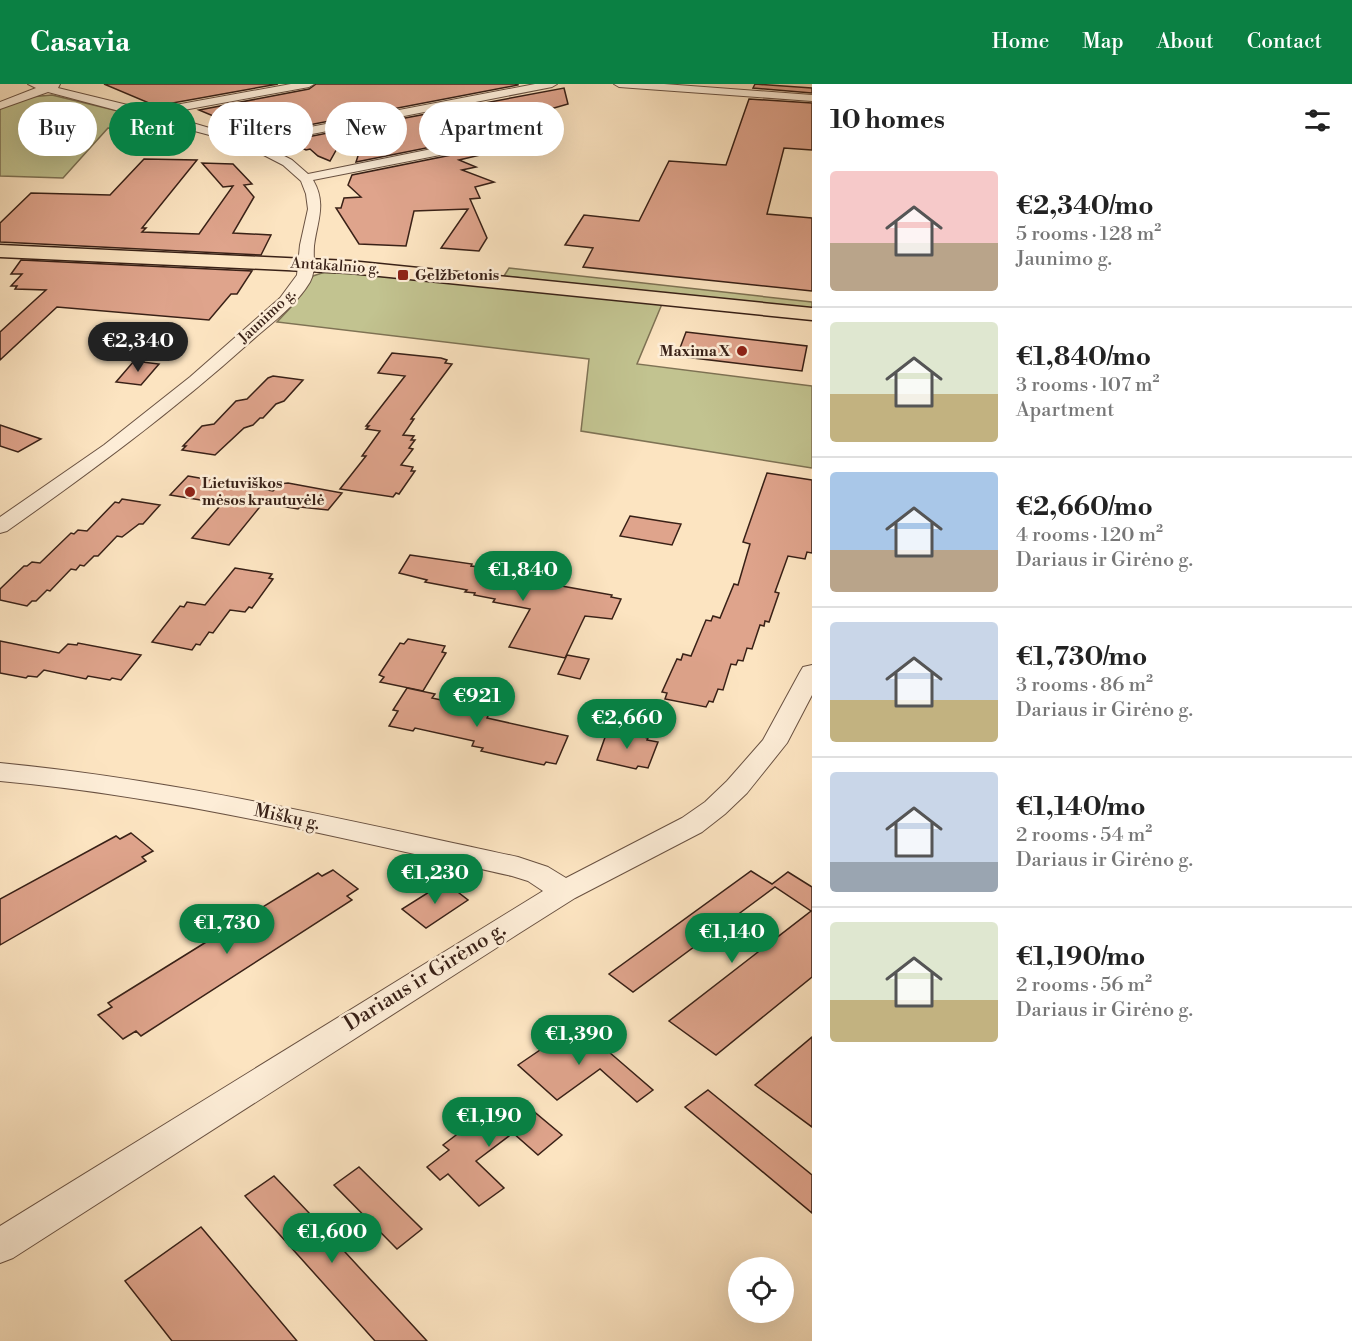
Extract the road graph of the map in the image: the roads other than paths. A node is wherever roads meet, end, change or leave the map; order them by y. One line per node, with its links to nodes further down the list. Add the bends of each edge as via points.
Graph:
1 (33, 84): 5 (street)
2 (309, 84): 8 (street)
3 (552, 84): 10 (street)
4 (619, 84): 6 (street)
5 (53, 86): 7 (street); 9 (street)
6 (812, 98)
7 (109, 103)
8 (196, 105)
9 (0, 106)
10 (313, 130)
11 (419, 155): 13 (street)
12 (276, 156): 13 (street)
13 (305, 178): 15 (street, Jaunimo g., via 315,198 316,211 304,255)
14 (0, 251): 15 (main road, Antakalnio g.)
15 (306, 264): 16 (main road, Antakalnio g.); 17 (street, Jaunimo g., via 299,287 286,301 196,381 111,449)
16 (812, 314)
17 (0, 527)
18 (812, 672): 20 (street, Dariaus ir Girėno g., via 774,743 715,808 692,825)
19 (0, 772): 20 (street, Miškų g., via 122,785 324,825 518,867)
20 (565, 891): 21 (street, Dariaus ir Girėno g.)
21 (0, 1246)

